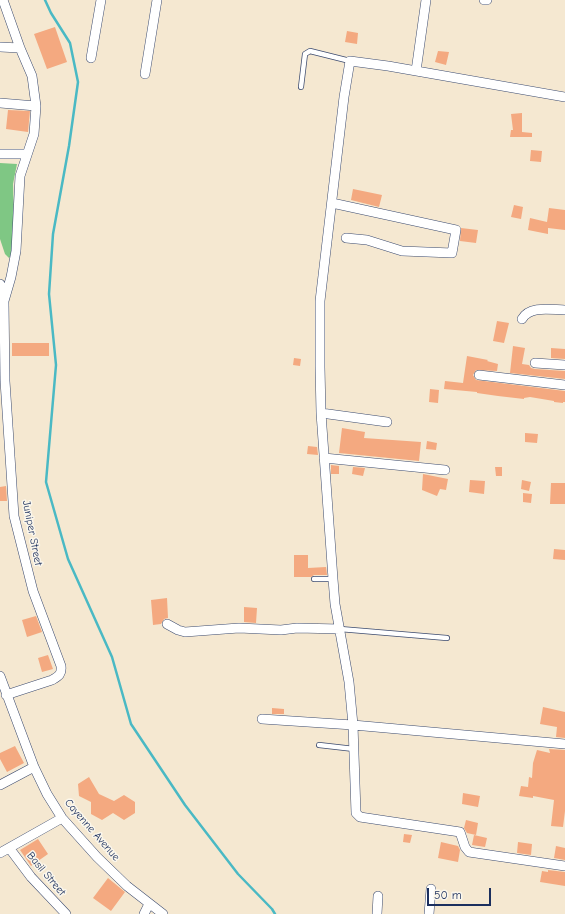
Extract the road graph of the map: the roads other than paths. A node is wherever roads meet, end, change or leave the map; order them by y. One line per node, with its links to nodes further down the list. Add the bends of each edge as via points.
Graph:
1 (3, 0): 6 (street)
2 (101, 0): 7 (street)
3 (157, 0): 10 (street)
4 (426, 0): 9 (street)
5 (0, 47): 6 (street)
6 (20, 48): 14 (street, via 32,76)
7 (91, 58)
8 (350, 61): 9 (street); 11 (lane, via 310,51 305,54); 17 (street)
9 (416, 71): 12 (street)
10 (145, 74)
11 (301, 87)
12 (565, 97)
13 (0, 103): 14 (street)
14 (36, 106): 16 (street, via 34,134)
15 (0, 154): 16 (street)
16 (27, 154): 20 (street, via 20,176 15,257)
17 (332, 203): 18 (street, via 456,230 452,253 402,251 367,240); 28 (street, via 320,301)
18 (346, 238)
19 (0, 284): 20 (street, Juniper Street)
20 (4, 303): 26 (street, Juniper Street)
21 (565, 310): 22 (street, via 534,310)
22 (522, 319)
23 (535, 363): 24 (street)
24 (565, 365)
25 (479, 375): 27 (street)
26 (3, 381): 38 (street, Juniper Street, via 14,516 32,591 62,672 52,680)
27 (565, 385)
28 (321, 413): 29 (street); 30 (street)
29 (388, 422)
30 (324, 458): 31 (street); 33 (street)
31 (445, 470)
32 (314, 579): 33 (lane)
33 (333, 579): 35 (street)
34 (167, 624): 35 (street, via 185,632 239,628)
35 (340, 630): 36 (lane); 40 (street)
36 (447, 638)
37 (0, 676): 38 (street, Cayenne Avenue)
38 (6, 695): 44 (street, Cayenne Avenue)
39 (262, 719): 40 (street)
40 (353, 725): 41 (street); 43 (street)
41 (565, 744)
42 (319, 745): 43 (lane)
43 (354, 749): 49 (street, via 356,812 360,817 460,832 465,847 470,852)
44 (34, 767): 45 (street); 46 (street, Cayenne Avenue)
45 (0, 785)
46 (62, 818): 47 (street); 52 (street, Cayenne Avenue, via 126,886)
47 (10, 849): 48 (street); 53 (street, Basil Street, via 31,877)
48 (0, 853)
49 (565, 866)
50 (431, 889): 57 (street)
51 (378, 896): 56 (street)
52 (149, 904): 54 (street); 55 (street, Cayenne Avenue)
53 (66, 914)
54 (144, 914)
55 (163, 914)
56 (377, 914)
57 (429, 914)

